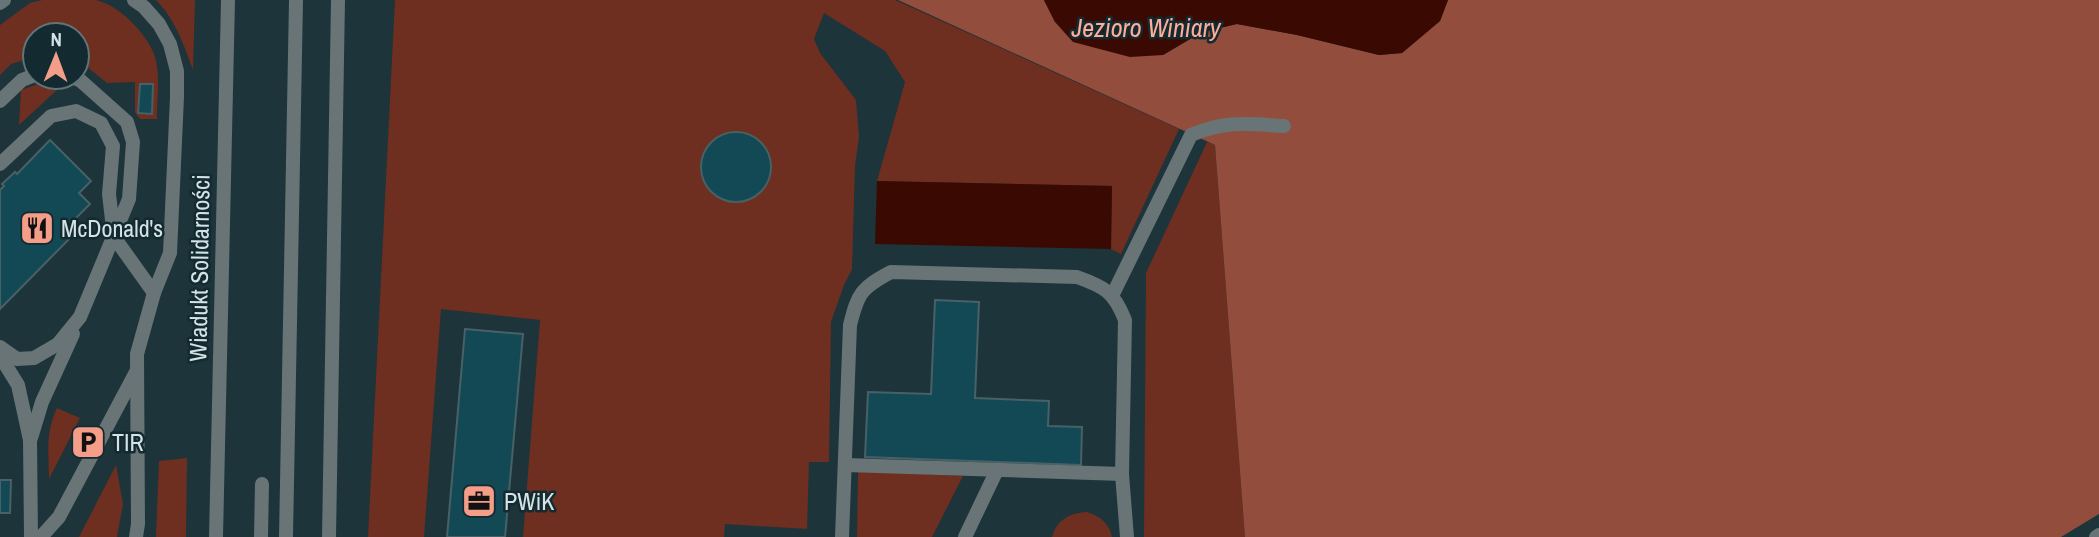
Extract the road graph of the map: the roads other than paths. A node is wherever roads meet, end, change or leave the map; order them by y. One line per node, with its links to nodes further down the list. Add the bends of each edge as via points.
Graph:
1 (134, 0): 11 (street, via 159,24 177,71 170,253)
2 (228, 0): 25 (street, Wiadukt Solidarności)
3 (296, 0): 27 (street)
4 (338, 0): 28 (street)
5 (21, 81): 7 (street)
6 (91, 90): 10 (street, via 127,122 133,142 129,199)
7 (0, 101)
8 (1284, 127): 12 (street, via 1230,123 1191,135)
9 (0, 164): 10 (street, via 51,116 76,110 102,123 113,146 109,194)
10 (114, 237): 11 (street); 13 (street)
11 (154, 293): 16 (street, via 140,336)
12 (1112, 296): 18 (street, via 1077,277 891,272 869,284 856,302 850,325); 20 (street, via 1125,320)
13 (80, 317): 14 (street, via 58,344 34,358 17,359); 17 (street)
14 (0, 347)
15 (0, 356): 17 (street, via 18,385)
16 (137, 370): 23 (street, via 59,517); 24 (street)
17 (30, 440): 22 (street)
18 (846, 465): 19 (street); 29 (street)
19 (997, 470): 20 (street); 30 (street)
20 (1122, 474): 31 (street)
21 (262, 484): 26 (street)
22 (31, 537)
23 (41, 537)
24 (136, 537)
25 (216, 537)
26 (261, 537)
27 (286, 537)
28 (329, 537)
29 (842, 537)
30 (965, 537)
31 (1127, 537)

